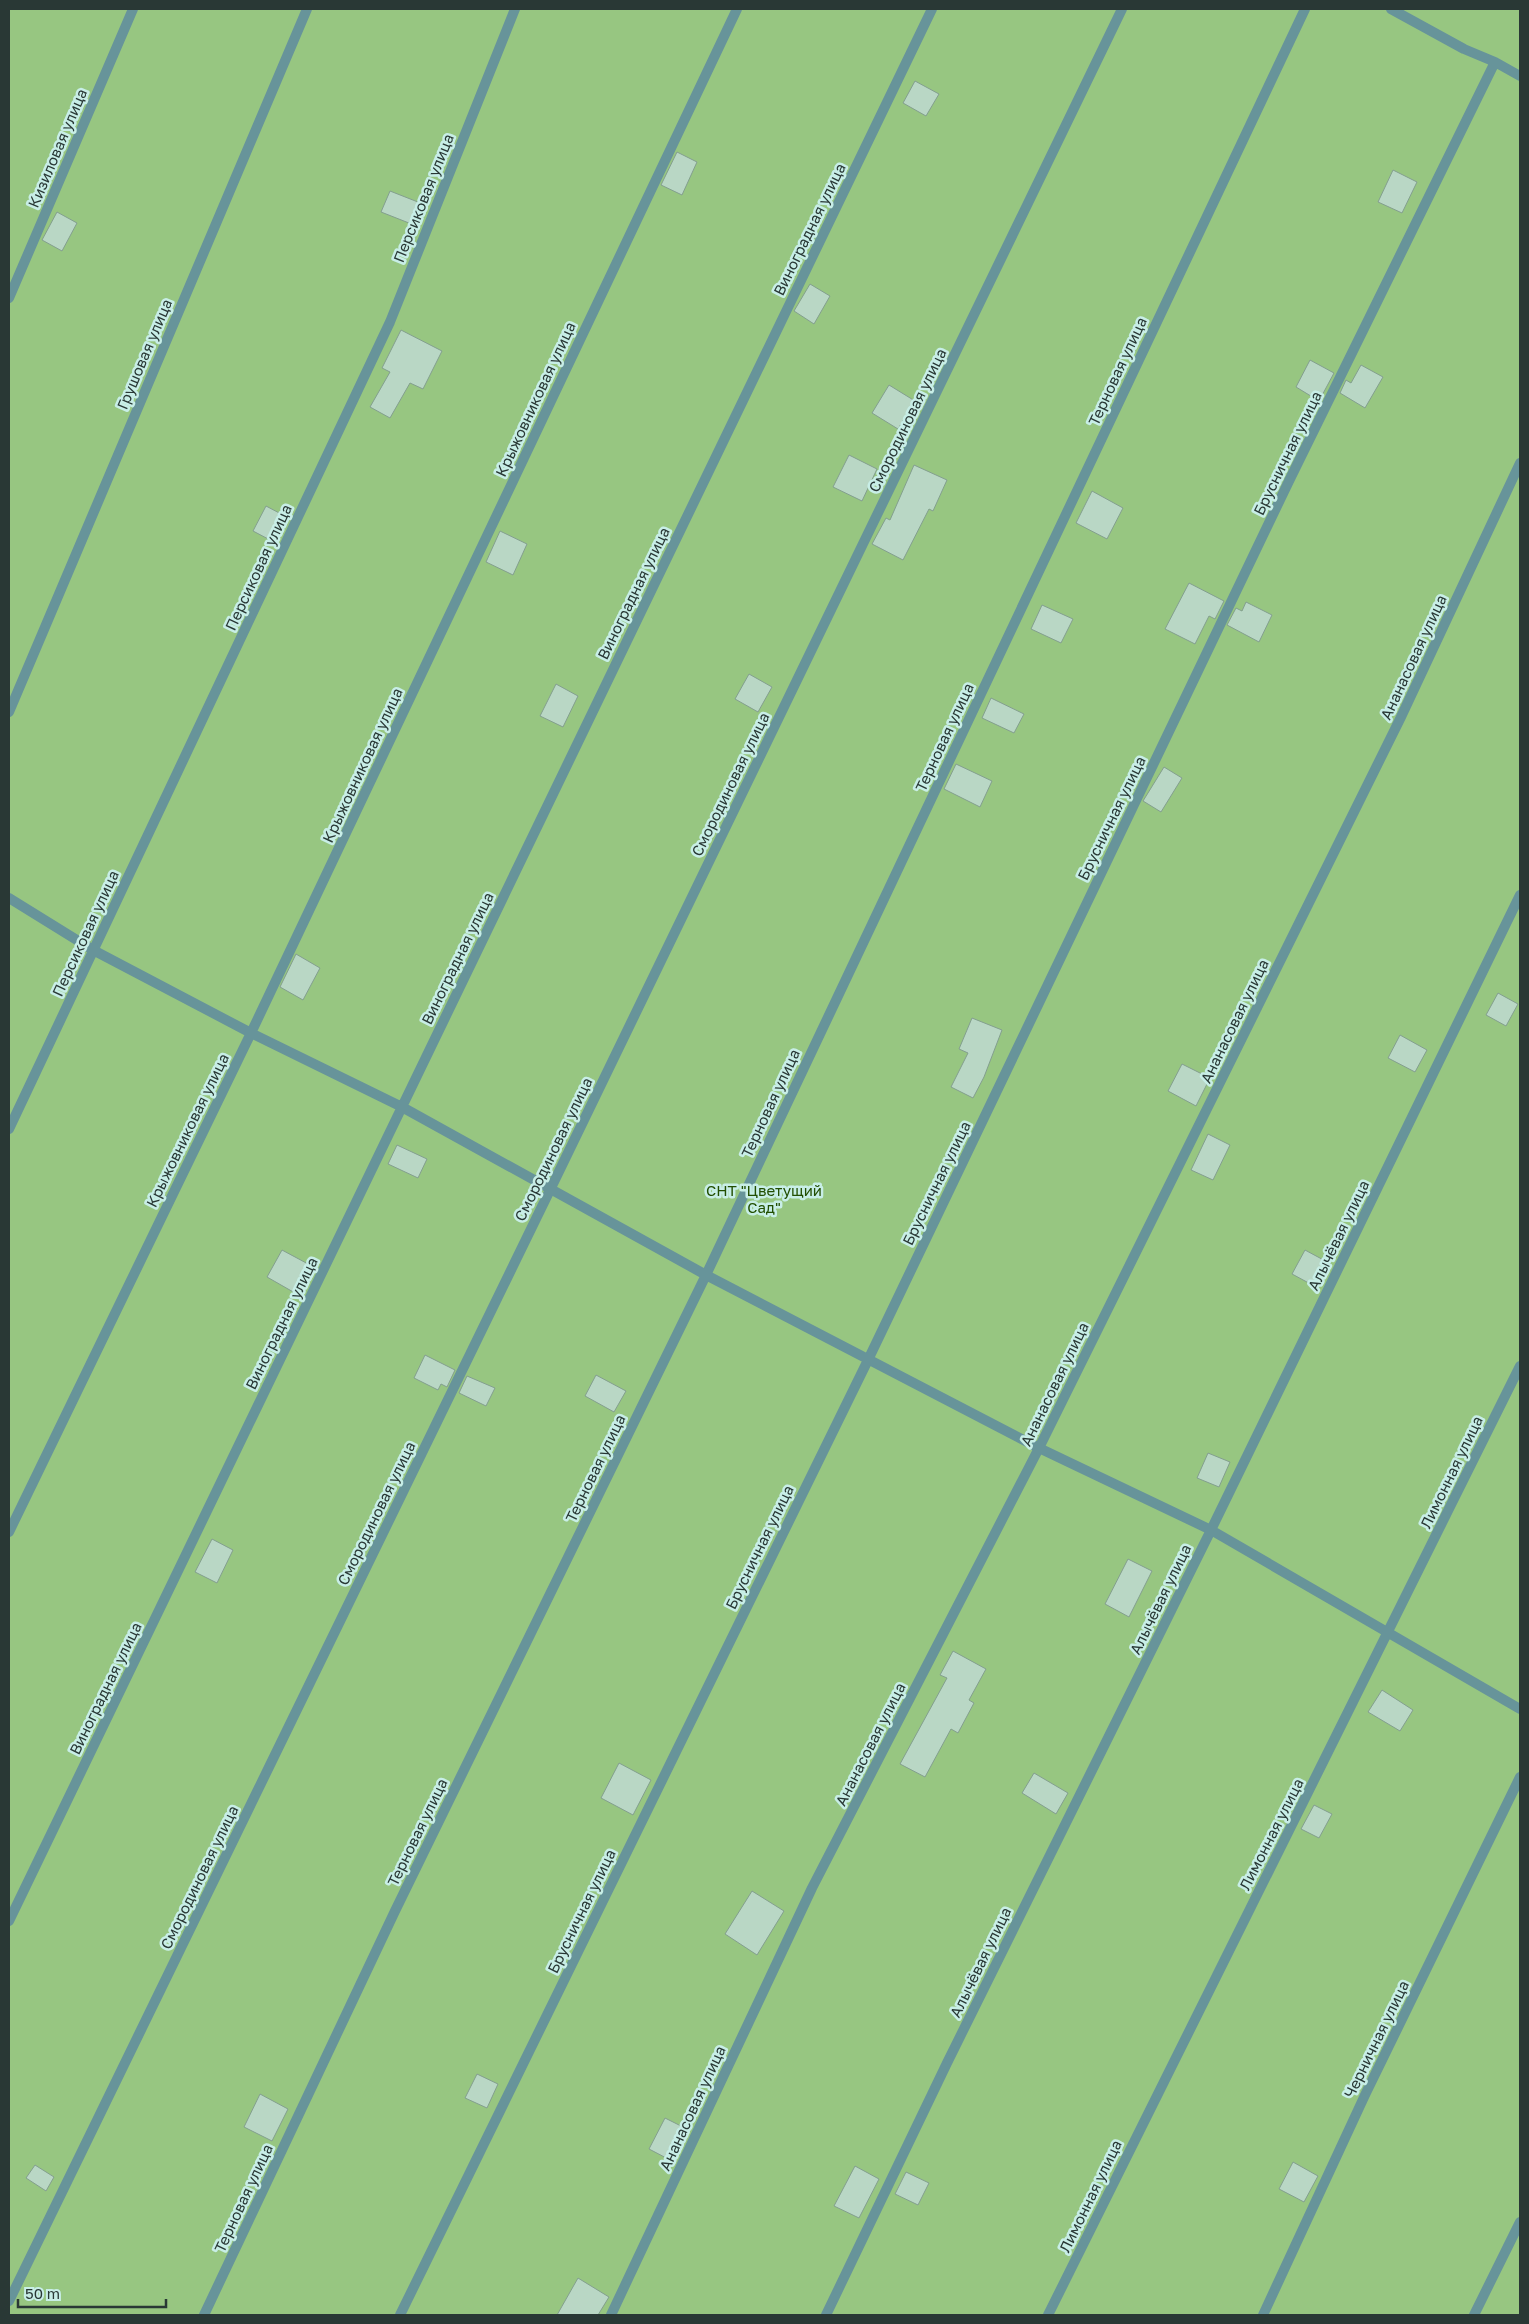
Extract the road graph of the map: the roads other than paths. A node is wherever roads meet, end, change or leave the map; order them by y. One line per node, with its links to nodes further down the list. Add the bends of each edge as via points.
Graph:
1 (133, 9): 11 (street, Кизиловая улица)
2 (307, 9): 13 (street, Грушовая улица)
3 (515, 9): 16 (street, Персиковая улица, via 390,322)
4 (737, 9): 17 (street, Крыжовниковая улица)
5 (932, 9): 18 (street, Виноградная улица)
6 (1122, 9): 20 (street, Смородиновая улица)
7 (1305, 9): 21 (street, Терновая улица)
8 (1391, 9): 9 (street)
9 (1495, 62): 10 (street); 22 (street, Брусничная улица, via 1285,490)
10 (1520, 76)
11 (9, 298)
12 (1520, 463): 24 (street, Ананасовая улица, via 1402,717)
13 (9, 712)
14 (1520, 895): 25 (street, Алычёвая улица)
15 (9, 898): 16 (street)
16 (93, 950): 17 (street); 19 (street, Персиковая улица)
17 (251, 1033): 18 (street); 26 (street, Крыжовниковая улица)
18 (402, 1107): 20 (street); 30 (street, Виноградная улица)
19 (9, 1129)
20 (550, 1190): 21 (street); 32 (street, Смородиновая улица)
21 (706, 1275): 22 (street); 33 (street, Терновая улица, via 395,1911)
22 (868, 1360): 24 (street); 34 (street, Брусничная улица)
23 (1520, 1366): 27 (street, Лимонная улица)
24 (1039, 1448): 25 (street); 35 (street, Ананасовая улица, via 812,1888)
25 (1211, 1530): 27 (street); 36 (street, Алычёвая улица)
26 (9, 1532)
27 (1388, 1633): 28 (street); 37 (street, Лимонная улица)
28 (1520, 1709)
29 (1520, 1777): 38 (street, Черничная улица)
30 (9, 1921)
31 (1520, 2222): 39 (street)
32 (9, 2301)
33 (204, 2315)
34 (400, 2315)
35 (611, 2315)
36 (826, 2315)
37 (1048, 2315)
38 (1263, 2315)
39 (1474, 2315)

